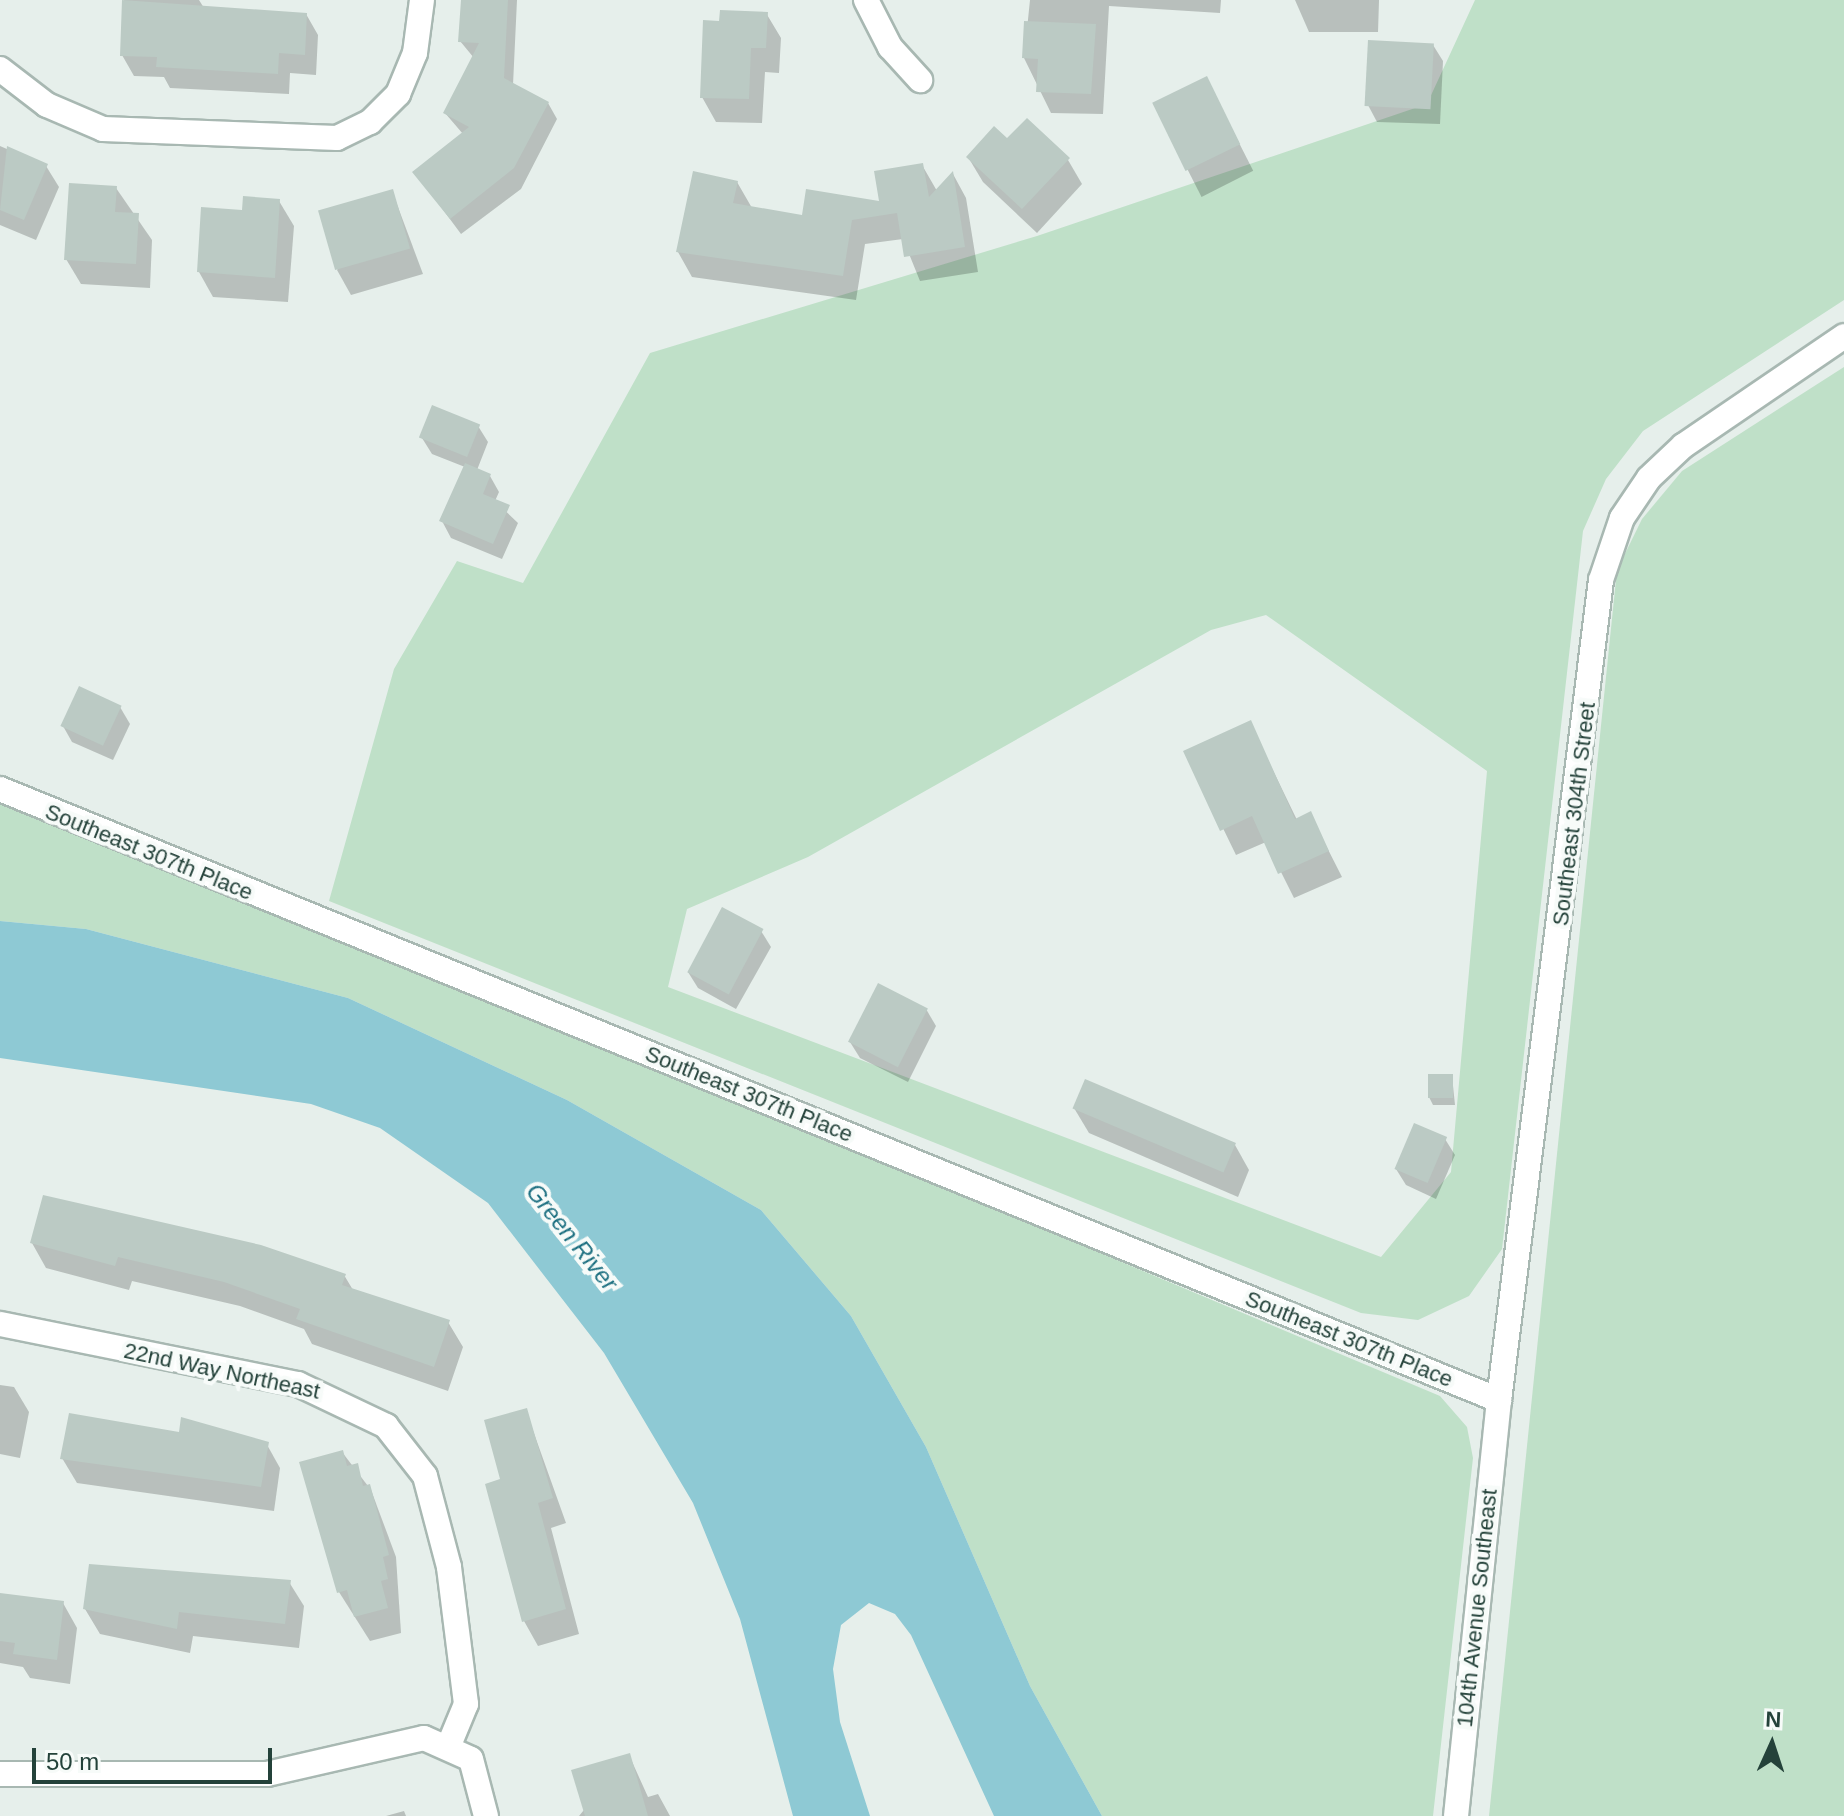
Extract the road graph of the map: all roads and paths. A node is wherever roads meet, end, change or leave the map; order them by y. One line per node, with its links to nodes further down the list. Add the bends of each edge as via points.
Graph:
1 (422, 0): 3 (street, via 407,77 370,122 324,140 103,129 47,105)
2 (866, 0): 4 (street, via 890,47)
3 (0, 69)
4 (920, 80)
5 (1844, 336): 8 (street, Southeast 304th Street, via 1683,446 1649,478 1622,518 1601,580)
6 (0, 789): 8 (street, Southeast 307th Place)
7 (0, 1324): 9 (street, 22nd Way Northeast, via 298,1384 386,1426 425,1476 449,1567 466,1704)
8 (1499, 1400): 12 (street, 104th Avenue Southeast)
9 (449, 1745): 10 (street, via 424,1738 267,1774); 11 (street, via 471,1759)
10 (0, 1774)
11 (486, 1816)
12 (1456, 1816)

